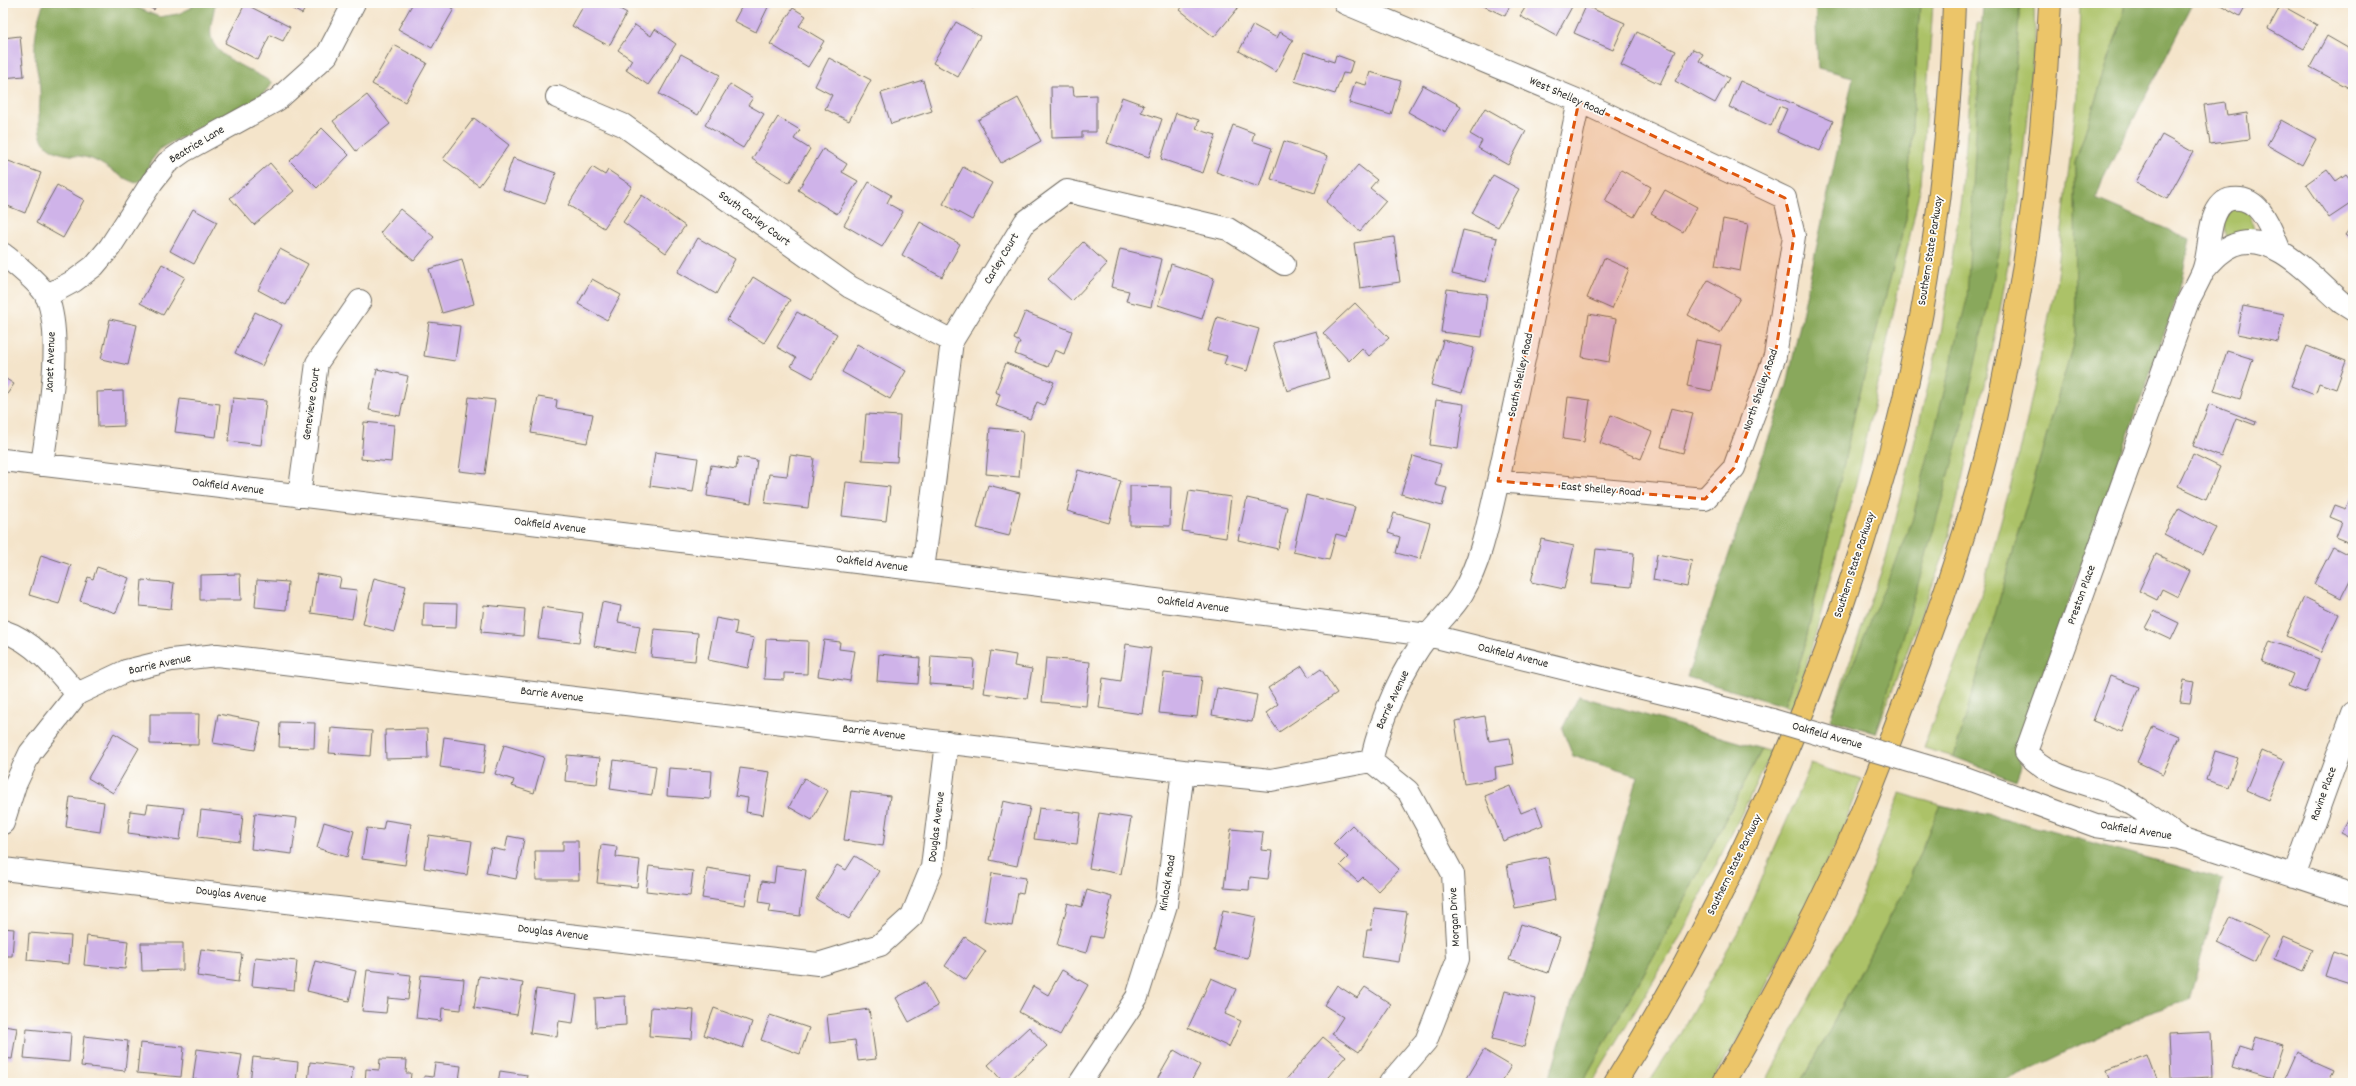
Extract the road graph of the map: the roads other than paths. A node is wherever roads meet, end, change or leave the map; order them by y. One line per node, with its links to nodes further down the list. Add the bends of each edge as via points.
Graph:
1 (354, 3): 12 (street, Beatrice Lane, via 327,55 277,100 167,163 110,247 94,266 74,281)
2 (1345, 3): 6 (street, West Shelley Road)
3 (1954, 3): 36 (highway, Southern State Parkway, via 1946,137 1926,294 1908,382 1844,603 1809,698 1762,811 1658,1013)
4 (2050, 3): 37 (highway, via 2039,158 2021,291 1994,425 1967,523 1933,631 1847,847 1797,949)
5 (557, 97): 15 (street, South Carley Court, via 623,125 850,287)
6 (1580, 101): 7 (street, West Shelley Road); 18 (street, South Shelley Road)
7 (1785, 198): 20 (street, North Shelley Road, via 1794,236 1775,356 1734,468)
8 (2280, 251): 11 (street, via 2267,244 2251,242 2234,245 2220,253); 11 (street, via 2257,208 2248,201 2229,199 2218,210 2213,220); 14 (street)
9 (3, 254): 12 (street)
10 (1284, 264): 15 (street, Carley Court, via 1228,229 1067,191 1024,222)
11 (2203, 271): 30 (street, Preston Place, via 2188,301 2026,752 2037,765 2132,803)
12 (46, 296): 17 (street, Janet Avenue, via 53,328 54,356)
13 (360, 301): 19 (street, Genevieve Court, via 317,363)
14 (2353, 310)
15 (952, 341): 21 (street, Carley Court)
16 (3, 460): 17 (street, Oakfield Avenue)
17 (42, 465): 19 (street, Oakfield Avenue)
18 (1498, 481): 20 (street, East Shelley Road); 23 (street, South Shelley Road, via 1471,578)
19 (299, 496): 21 (street, Oakfield Avenue)
20 (1705, 500)
21 (923, 570): 23 (street, Oakfield Avenue)
22 (3, 631): 24 (street, via 36,650 58,670)
23 (1428, 635): 27 (street, Barrie Avenue, via 1393,696 1379,728); 30 (street, Oakfield Avenue, bridge, via 1772,720 1960,776 2096,826)
24 (77, 694): 26 (street, Barrie Avenue, via 126,671 171,660 217,655); 29 (street, Barrie Avenue, via 30,753 15,785)
25 (2353, 713): 32 (street, Ravine Place)
26 (947, 742): 28 (street, Barrie Avenue); 31 (street, Douglas Avenue, via 932,867 912,916 880,945 818,964)
27 (1371, 761): 28 (street, via 1271,780); 35 (street, Morgan Drive, via 1408,791 1452,874 1458,959 1426,1041)
28 (1183, 771): 34 (street, Kinlock Road, via 1166,905 1137,997)
29 (3, 823)
30 (2180, 838): 32 (street, Oakfield Avenue)
31 (3, 869)
32 (2294, 876): 33 (street, Oakfield Avenue)
33 (2353, 895)
34 (1080, 1083)
35 (1390, 1083)
36 (1615, 1083)
37 (1723, 1083)

